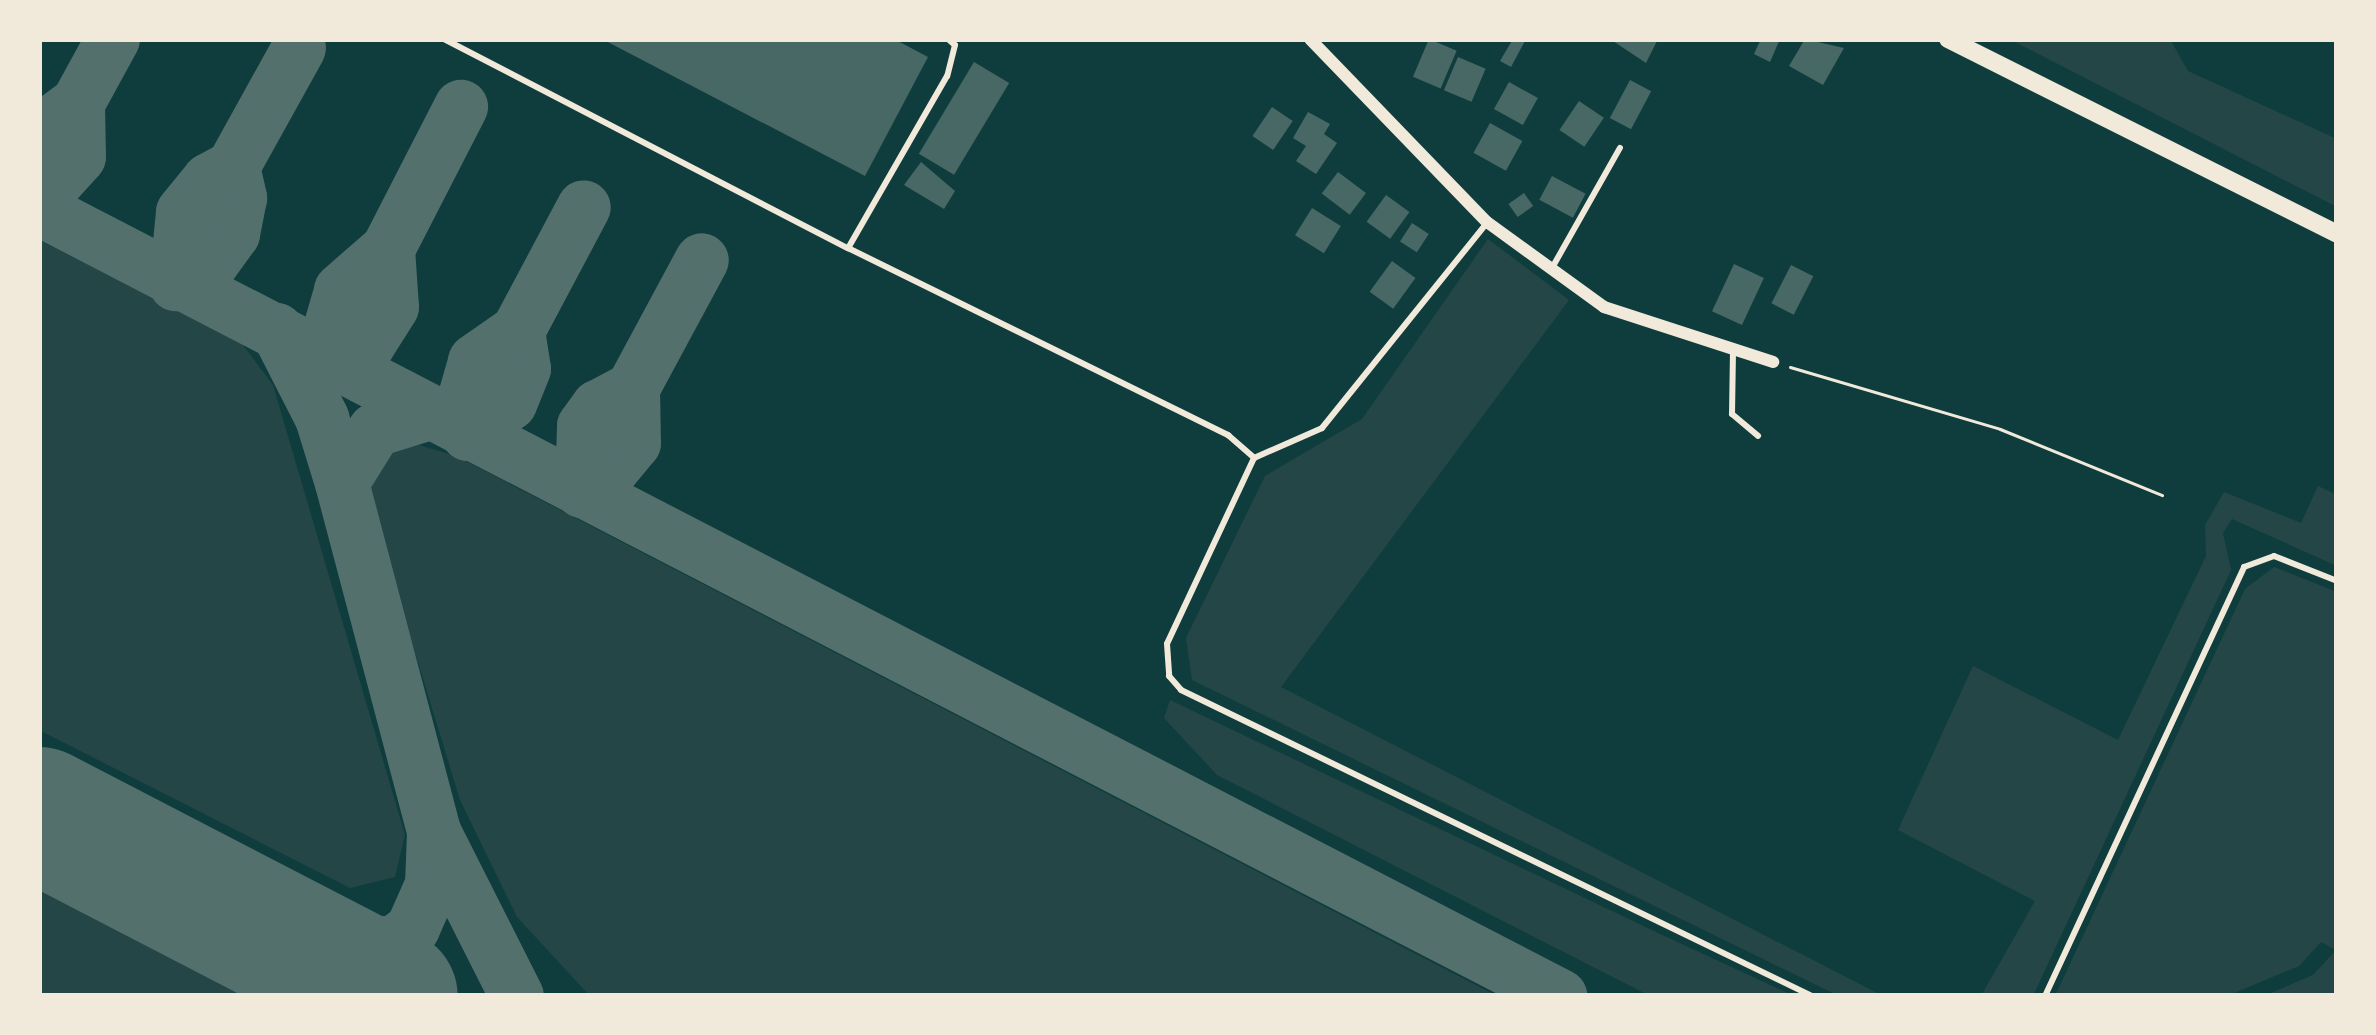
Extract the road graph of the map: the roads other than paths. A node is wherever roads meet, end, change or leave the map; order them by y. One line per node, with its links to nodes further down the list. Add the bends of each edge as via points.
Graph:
1 (444, 39): 8 (lane)
2 (951, 39): 8 (lane, via 947,76)
3 (1310, 39): 6 (street)
4 (1948, 39): 7 (main road)
5 (1620, 148): 9 (lane)
6 (1486, 222): 9 (street); 13 (lane, via 1322,428)
7 (2337, 234)
8 (848, 248): 13 (lane, via 1228,435)
9 (1552, 268): 10 (street, via 1604,308)
10 (1733, 351): 11 (street); 12 (lane, via 1732,414)
11 (1773, 362)
12 (1758, 436)
13 (1254, 458): 15 (lane, via 1167,644 1168,676 1180,690)
14 (2337, 581): 16 (lane, via 2274,556 2244,567)
15 (1812, 996)
16 (2045, 996)

